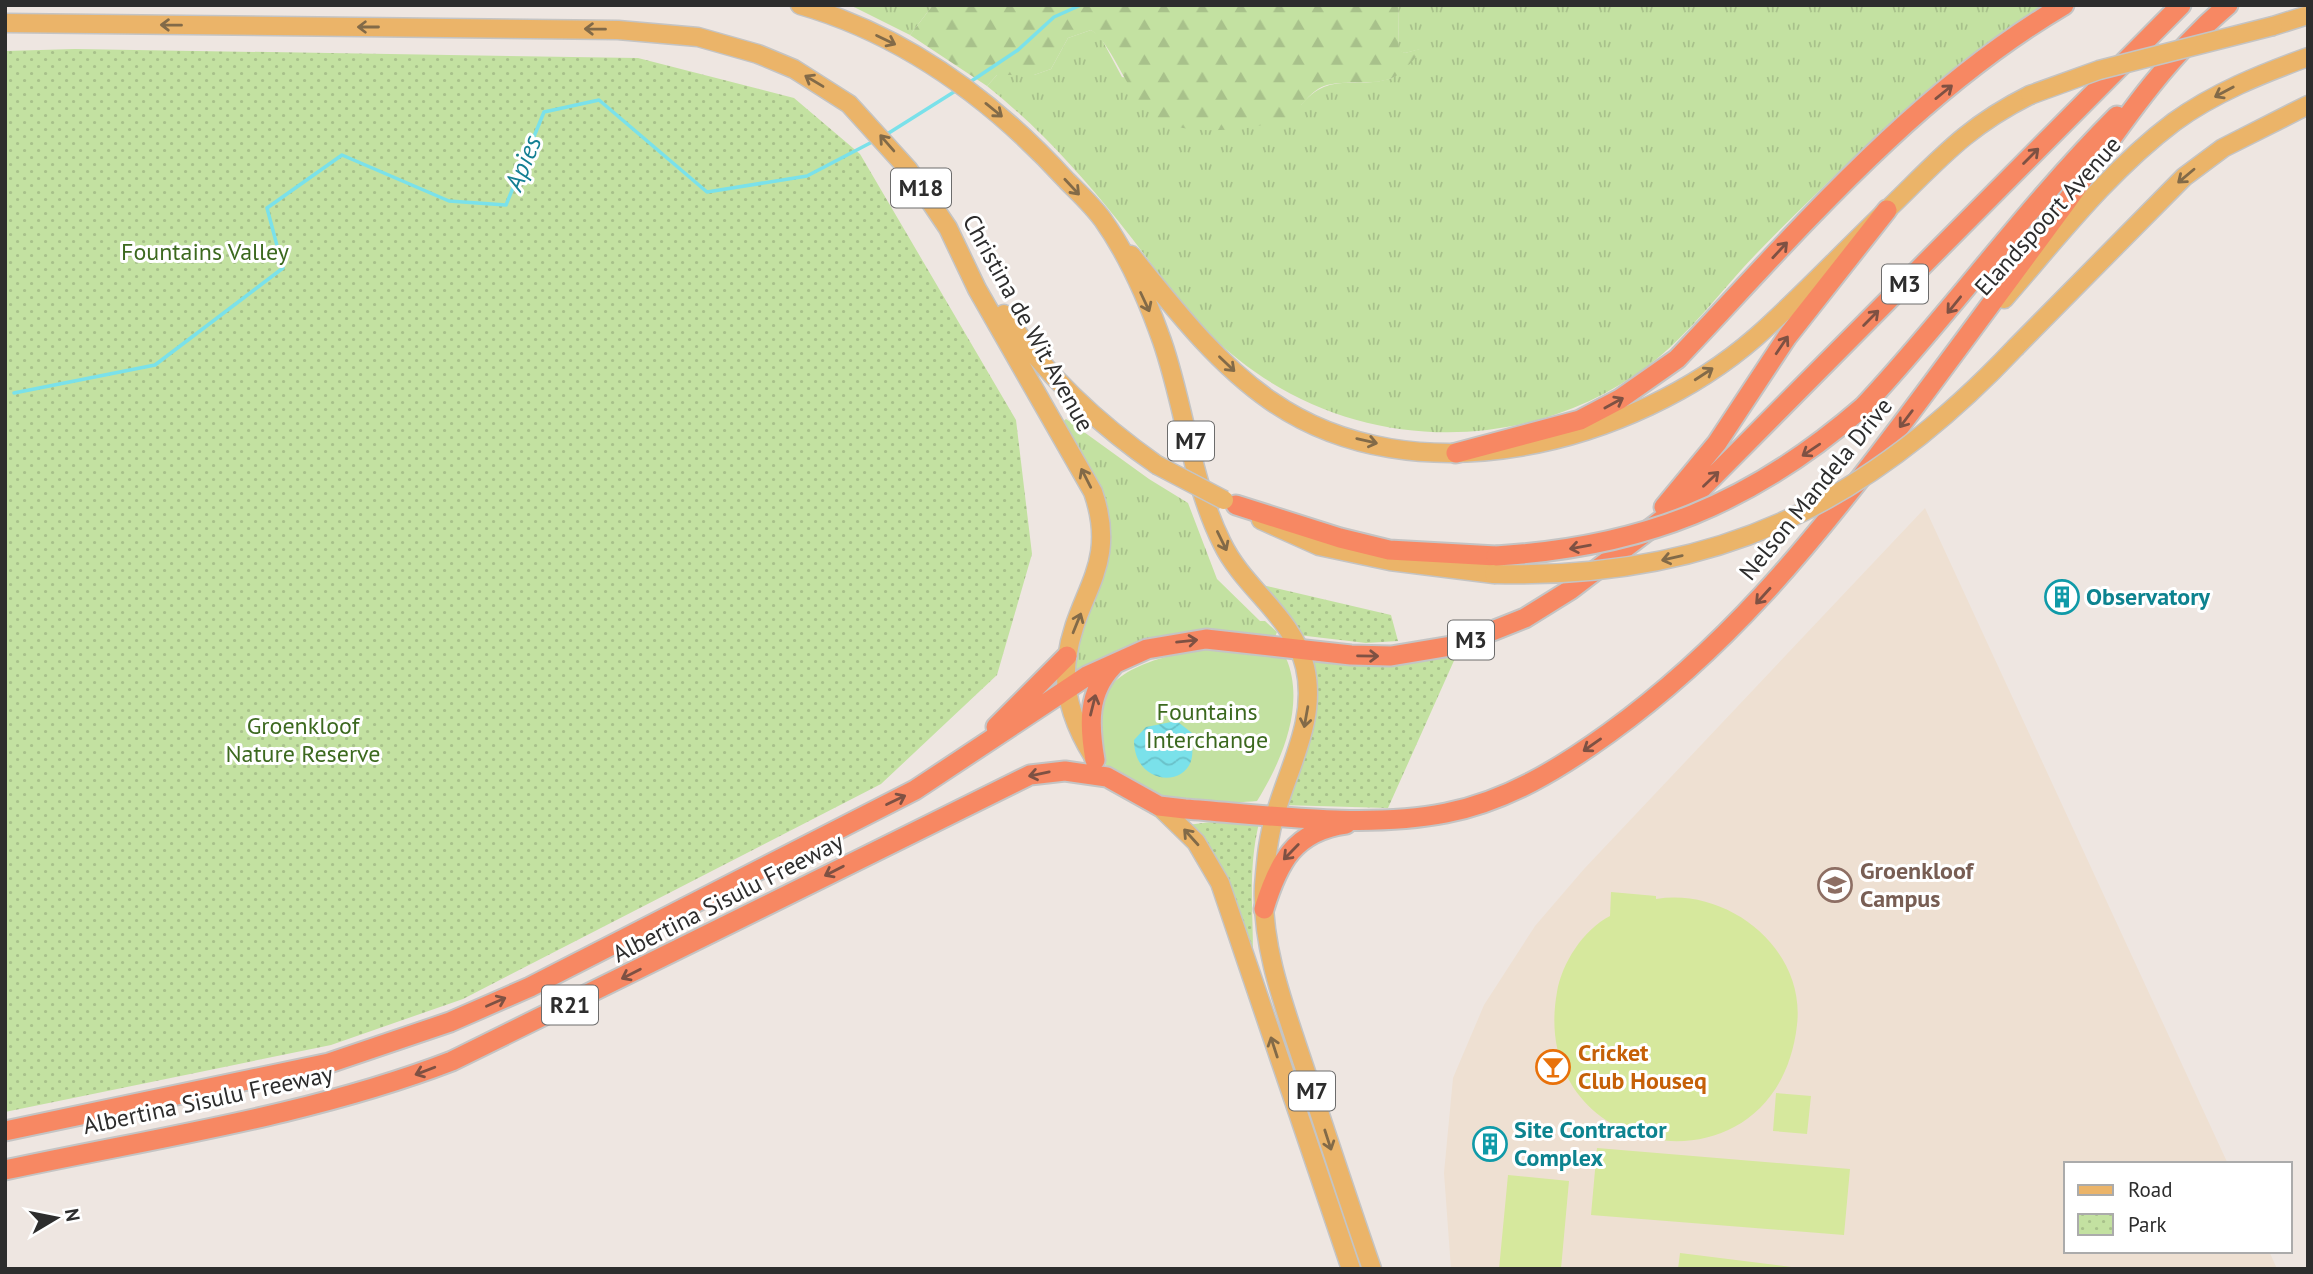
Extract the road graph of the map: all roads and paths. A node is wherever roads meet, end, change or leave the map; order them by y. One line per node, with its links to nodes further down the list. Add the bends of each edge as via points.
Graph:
1 (800, 5): 11 (main road, one-way to 11, via 896,44 942,72 1004,118)
2 (2064, 5): 14 (highway, one-way to 2, via 1580,420 1650,380 1678,359 1905,123)
3 (2181, 5): 16 (highway, M3, one-way to 3, via 1697,493)
4 (2228, 5): 8 (highway, Nelson Mandela Drive)
5 (2308, 15): 10 (main road, bridge, via 2098,70 2031,94 1954,143)
6 (5, 23): 12 (main road, Christina de Wit Avenue / M18, one-way to 6, via 908,169 849,104 794,69 698,37 618,30)
7 (2308, 57): 13 (main road, Elandspoort Avenue, one-way to 13, via 2200,105 2134,155)
8 (2162, 70): 13 (highway, Nelson Mandela Drive); 17 (highway, one-way to 17, bridge, via 2018,225 1921,345 1863,407 1819,445 1762,482 1670,526)
9 (2308, 105): 17 (main road, one-way to 17, bridge, via 2223,148 2184,177 1974,392 1884,466 1768,529 1710,549 1609,570 1552,575)
10 (1887, 210): 14 (main road, one-way to 10, via 1514,447 1585,431 1682,388 1756,337); 16 (highway, one-way to 10, via 1717,443 1787,337)
11 (1102, 219): 14 (main road, one-way to 14, via 1198,336 1273,402 1303,419 1362,440); 18 (main road, M7, one-way to 18, via 1161,338 1222,544 1287,625)
12 (965, 260): 15 (main road, bridge, via 1027,345 1107,428 1157,465); 19 (main road, Christina de Wit Avenue / M7, one-way to 12, via 1094,582 1102,544 1101,520 1093,492 977,289)
13 (1947, 365): 27 (highway, Nelson Mandela Drive, one-way to 27, via 1814,539 1718,643 1631,717 1554,770 1503,796 1446,813)
14 (1456, 453)
15 (1230, 503): 17 (highway, via 1389,550)
16 (1620, 553): 18 (highway, M3, one-way to 16, via 1391,656 1457,645 1525,618)
17 (1495, 565)
18 (1300, 650): 20 (highway, M3, one-way to 18, via 1206,639); 26 (main road, M7, one-way to 26, via 1308,708)
19 (1067, 656): 21 (main road, Christina de Wit Avenue / M7); 22 (highway)
20 (1121, 658): 21 (highway, M3); 23 (highway, one-way to 20, via 1092,701)
21 (1068, 690): 22 (highway, Albertina Sisulu Freeway / R21); 23 (main road, M7, via 1076,725)
22 (972, 754): 29 (highway, Albertina Sisulu Freeway / R21, one-way to 22, via 329,1063 450,1022 530,987 915,790)
23 (1095, 760): 24 (main road, M7)
24 (1107, 777): 25 (highway, M7); 30 (highway, Albertina Sisulu Freeway / R21, one-way to 30, via 1049,771 1014,781 538,1021 410,1077 309,1105)
25 (1159, 806): 26 (highway); 31 (main road, M7, one-way to 25, via 1220,883 1196,842)
26 (1275, 815): 27 (highway, Nelson Mandela Drive); 28 (main road, M7)
27 (1374, 820): 28 (highway, one-way to 28, via 1333,826 1300,843 1280,863)
28 (1265, 909): 32 (main road, M7, one-way to 32, via 1288,1019)
29 (5, 1131)
30 (5, 1170)
31 (1351, 1269)
32 (1372, 1269)

